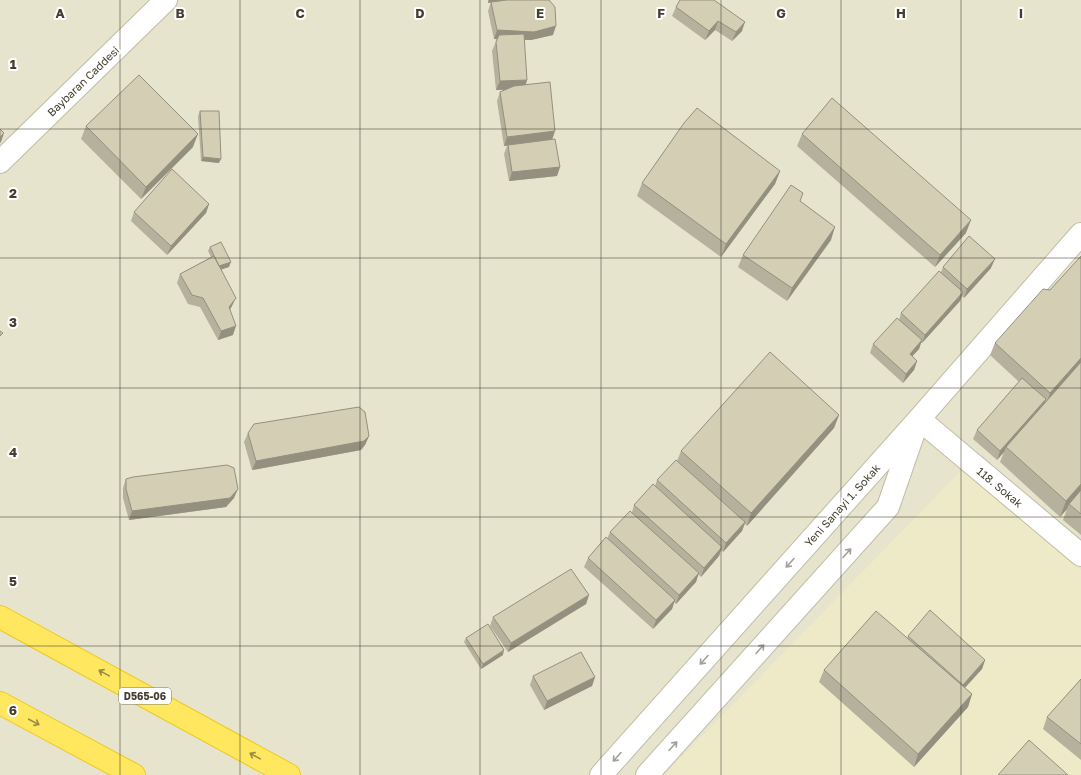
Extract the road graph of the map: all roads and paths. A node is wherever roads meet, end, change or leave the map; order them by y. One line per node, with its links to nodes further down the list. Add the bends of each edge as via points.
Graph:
1 (166, 0): 2 (street, Baybaran Caddesi)
2 (0, 162)
3 (1081, 234): 4 (street, Yeni Sanayi 1. Sokak)
4 (919, 419): 5 (street, 118. Sokak); 10 (street, Yeni Sanayi 1. Sokak, one-way to 10); 11 (street, one-way to 4, via 888,507)
5 (1081, 555)
6 (0, 618): 9 (highway, D565-06, one-way to 6)
7 (0, 703): 8 (highway, one-way to 8)
8 (134, 775)
9 (289, 775)
10 (601, 775)
11 (647, 775)

